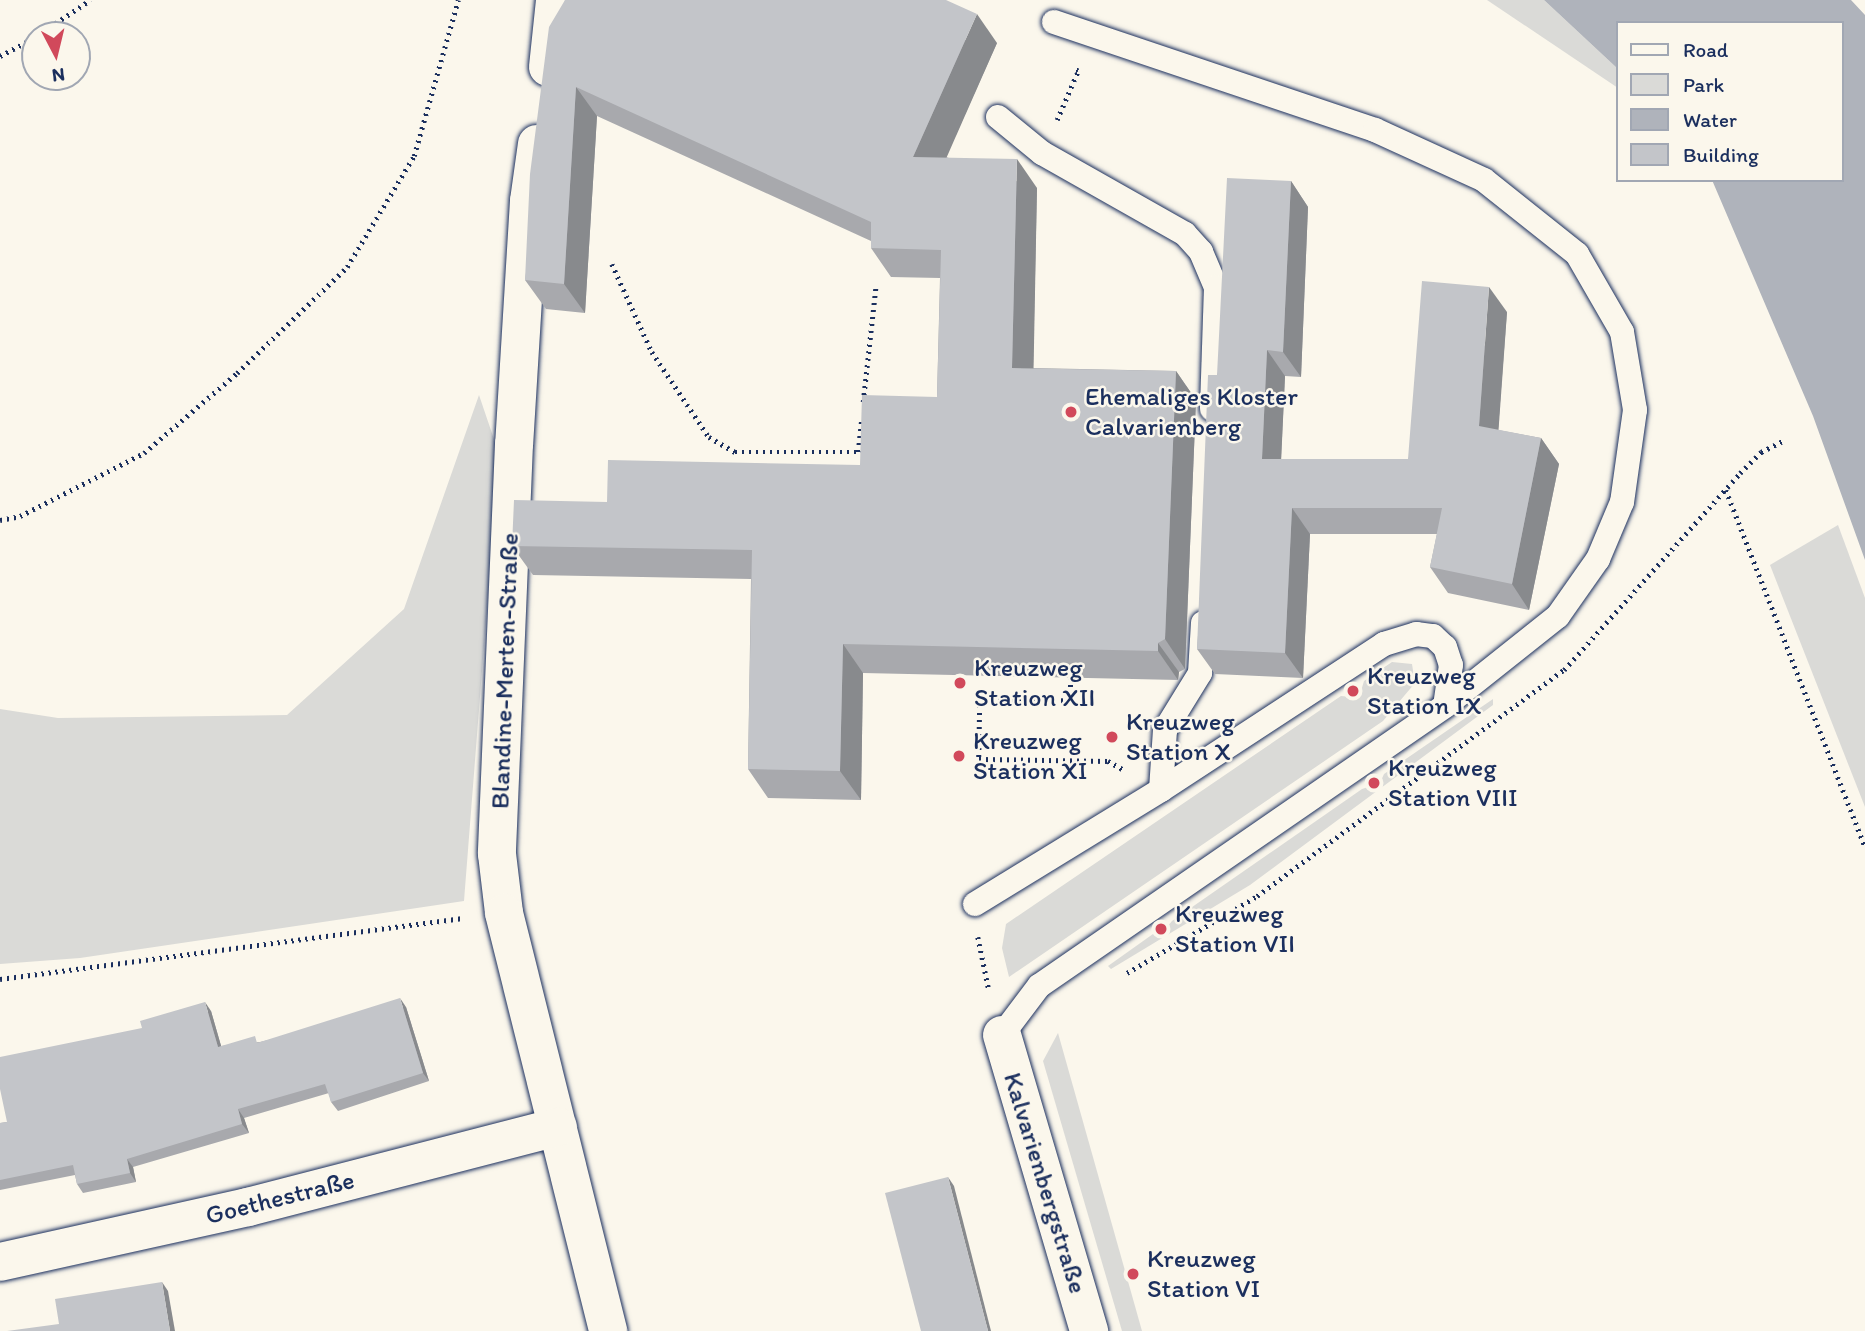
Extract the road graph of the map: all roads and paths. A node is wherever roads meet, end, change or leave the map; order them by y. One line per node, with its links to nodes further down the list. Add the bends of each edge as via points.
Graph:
1 (90, 0): 4 (path)
2 (458, 0): 14 (path, via 414,156 347,267 237,373 144,453 20,516)
3 (555, 0): 22 (street, Blandine-Merten-Straße, via 529,201 515,431 497,854)
4 (58, 21)
5 (1054, 22): 9 (path, via 1058,57 1078,71); 17 (lane, via 1375,130 1484,180 1577,254 1622,332 1635,410 1622,502 1598,559 1558,616)
6 (21, 44): 7 (path)
7 (0, 56)
8 (998, 117): 9 (lane)
9 (1042, 153): 12 (lane, via 1185,234 1201,251 1216,287)
10 (612, 264): 11 (path, via 652,352 692,417 709,437 735,452 858,452)
11 (876, 285)
12 (1211, 436)
13 (1726, 490): 20 (path)
14 (0, 520)
15 (1203, 604): 19 (lane, via 1200,673 1165,730)
16 (1071, 678): 18 (path, via 1070,701 980,699 979,759)
17 (1445, 706): 19 (lane, via 1451,665 1445,647 1433,636 1416,634 1384,644); 25 (lane, via 1039,986)
18 (1108, 761)
19 (1161, 790): 21 (lane)
20 (1865, 846)
21 (975, 904): 24 (path, via 979,953)
22 (504, 913): 23 (path); 26 (street, Blandine-Merten-Straße)
23 (0, 979)
24 (989, 989)
25 (1002, 1035): 29 (street, Kalvarienbergstraße)
26 (558, 1128): 27 (street, Goethestraße, via 248,1207); 28 (street, Blandine-Merten-Straße)
27 (0, 1262)
28 (608, 1331)
29 (1089, 1331)

